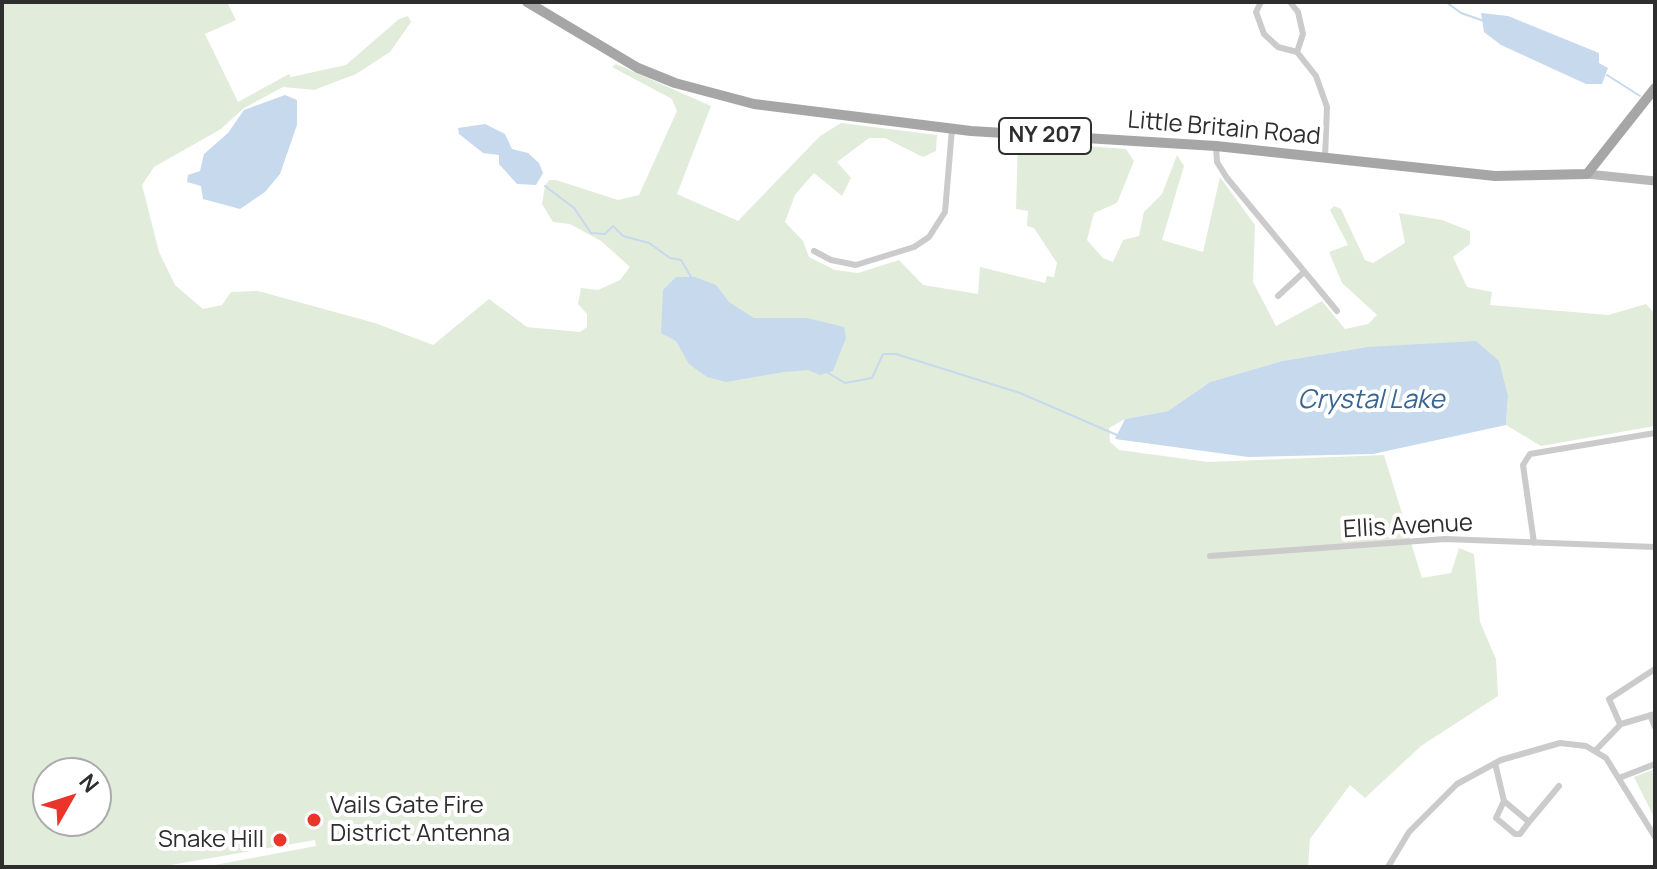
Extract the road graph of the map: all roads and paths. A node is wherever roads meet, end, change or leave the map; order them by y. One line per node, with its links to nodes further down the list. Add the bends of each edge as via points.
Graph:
1 (527, 2): 6 (main road, Little Britain Road / NY 207, via 628,63 719,96)
2 (1261, 2): 4 (street, via 1256,12 1264,34 1278,47)
3 (1290, 2): 4 (street, via 1302,25)
4 (1297, 52): 8 (street, via 1316,76 1327,107)
5 (1652, 91): 9 (main road)
6 (952, 129): 7 (main road, Little Britain Road / NY 207); 11 (street, via 945,212 929,237 856,265)
7 (1216, 146): 8 (main road, Little Britain Road / NY 207); 12 (street, via 1217,162 1227,178)
8 (1325, 157): 9 (main road, Little Britain Road / NY 207, via 1495,176)
9 (1587, 174): 10 (street, Little Britain Road)
10 (1655, 181)
11 (814, 251)
12 (1304, 272): 13 (street); 14 (street)
13 (1278, 296)
14 (1337, 311)
15 (1655, 433): 16 (street, via 1530,454 1523,465)
16 (1534, 543): 17 (street, Ellis Avenue); 18 (street, Ellis Avenue, via 1445,539)
17 (1655, 547)
18 (1210, 556)
19 (1655, 669): 21 (street, via 1609,699)
20 (1652, 715): 21 (street); 22 (street)
21 (1620, 724): 23 (street)
22 (1655, 727)
23 (1596, 750): 24 (street, via 1560,743); 26 (street)
24 (1495, 763): 28 (street); 31 (street, via 1438,800 1409,832)
25 (1655, 764): 26 (street)
26 (1619, 778): 30 (street)
27 (1559, 786): 29 (street)
28 (1504, 801): 29 (street); 29 (street, via 1496,818 1515,834)
29 (1529, 822)
30 (1655, 837)
31 (1388, 867)

